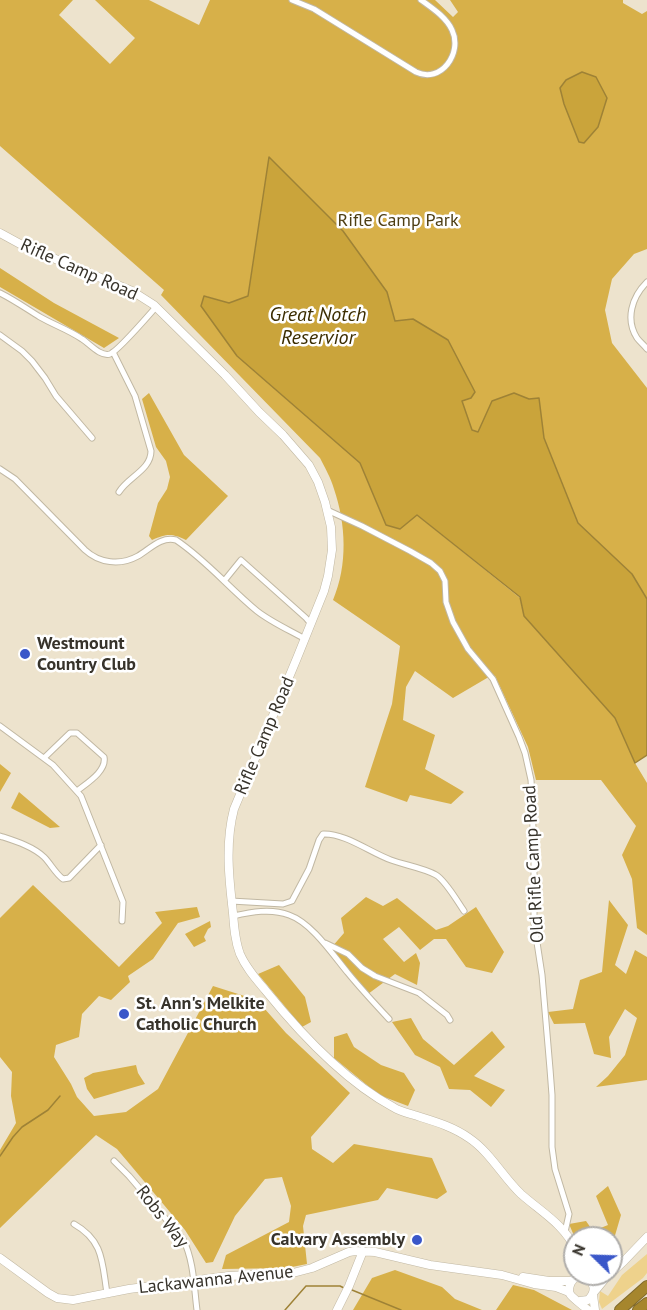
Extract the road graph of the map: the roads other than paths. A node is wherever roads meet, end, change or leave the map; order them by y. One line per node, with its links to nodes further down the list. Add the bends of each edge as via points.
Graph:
1 (292, 0): 2 (street, via 314,9 421,75 428,75 443,69 456,46 446,21)
2 (421, 0)
3 (0, 233): 6 (street, Rifle Camp Road, via 132,291)
4 (647, 282): 8 (street, via 632,304 630,322)
5 (0, 293): 9 (street, via 64,327 99,352)
6 (156, 307): 9 (street); 13 (street, Rifle Camp Road, via 301,455 318,482)
7 (0, 335): 10 (street, via 32,361)
8 (647, 349)
9 (112, 352): 12 (street, via 135,396 151,451 148,464)
10 (92, 438)
11 (0, 469): 14 (street, via 95,558 110,562 126,560 172,539)
12 (119, 492)
13 (327, 510): 15 (street, Rifle Camp Road, via 332,539 330,563); 33 (street, Old Rifle Camp Road, via 410,550 440,571 453,622 493,680 525,753 531,780 534,923 551,1072 552,1147 569,1214)
14 (224, 581): 15 (street, via 241,560); 16 (street, via 264,616)
15 (311, 624): 16 (street, Rifle Camp Road)
16 (305, 639): 22 (street, Rifle Camp Road, via 232,816 228,848)
17 (0, 726): 18 (street)
18 (44, 758): 19 (street); 19 (street, via 70,733 77,733 104,757 103,768)
19 (77, 791): 21 (street)
20 (0, 836): 21 (street, via 44,857 63,879 69,878)
21 (100, 845): 27 (street, via 123,902)
22 (231, 901): 23 (street); 26 (street, Rifle Camp Road)
23 (266, 903): 24 (street); 25 (street, via 292,901 319,840 328,834 436,875)
24 (267, 911): 26 (street); 28 (street, via 298,919)
25 (464, 911)
26 (233, 916): 34 (street, Rifle Camp Road, via 240,954 252,974 326,1057 395,1109 454,1129 472,1140 519,1192)
27 (122, 921)
28 (321, 941): 29 (street); 30 (street, via 348,954 375,976 419,993)
29 (389, 1019)
30 (450, 1020)
31 (114, 1161): 41 (street, Robs Way, via 183,1239 189,1250)
32 (74, 1224): 47 (street, via 98,1247)
33 (567, 1226)
34 (563, 1230)
35 (647, 1237): 38 (street)
36 (363, 1251): 39 (street, Lackawanna Avenue); 41 (street, Lackawanna Avenue, via 349,1252 293,1273); 52 (street)
37 (0, 1258): 47 (street, Lackawanna Avenue, via 57,1298 73,1300)
38 (623, 1262)
39 (512, 1277): 40 (street, Lackawanna Avenue); 46 (street, Lackawanna Avenue)
40 (563, 1279)
41 (193, 1280): 47 (street, Lackawanna Avenue); 51 (street, Robs Way)
42 (570, 1286): 46 (street)
43 (593, 1286): 48 (street)
44 (599, 1286): 48 (street)
45 (647, 1286): 55 (highway)
46 (569, 1292): 49 (street)
47 (107, 1293)
48 (593, 1293): 49 (street, via 588,1300); 54 (street)
49 (579, 1301): 53 (street)
50 (647, 1303): 56 (highway)
51 (197, 1310)
52 (337, 1310)
53 (588, 1310)
54 (595, 1310)
55 (620, 1310)
56 (638, 1310)

